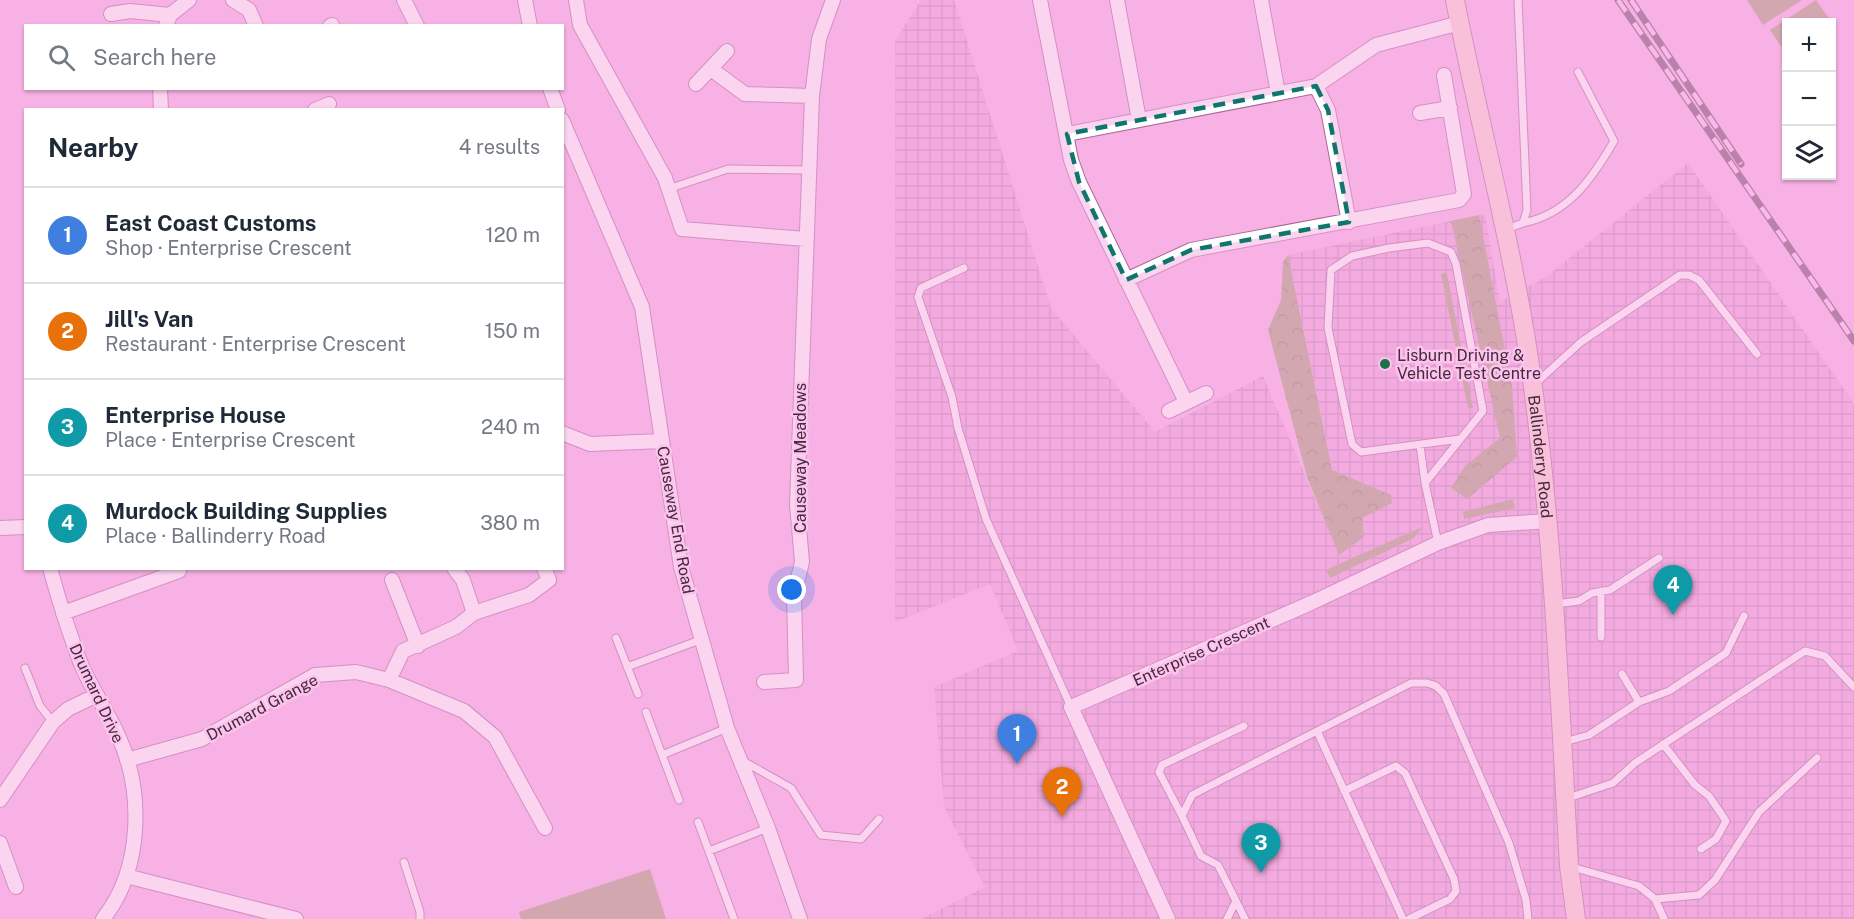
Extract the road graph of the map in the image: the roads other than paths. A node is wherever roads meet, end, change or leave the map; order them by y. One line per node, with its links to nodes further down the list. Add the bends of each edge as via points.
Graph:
1 (189, 0): 13 (street)
2 (233, 0): 15 (street, via 249,10)
3 (404, 0): 16 (street)
4 (525, 0): 17 (street)
5 (576, 0): 38 (street, via 580,25)
6 (833, 0): 27 (street, Causeway Meadows, via 819,39)
7 (1040, 0): 36 (street)
8 (1117, 0): 34 (street)
9 (1261, 0): 26 (street)
10 (1455, 0): 14 (main road, Ballinderry Road)
11 (1518, 0): 40 (lane, via 1527,210)
12 (111, 14): 13 (street, via 130,11)
13 (168, 20)
14 (1460, 23): 23 (street, via 1376,45); 40 (main road, Ballinderry Road)
15 (255, 24)
16 (416, 24)
17 (530, 24)
18 (727, 51): 19 (street)
19 (711, 69): 22 (street); 27 (street, via 745,94)
20 (1578, 72): 40 (lane, via 1614,141 1594,175 1564,207 1539,220)
21 (1444, 75): 32 (street)
22 (696, 84)
23 (1316, 86): 26 (street); 39 (street, via 1328,110)
24 (160, 90): 29 (street)
25 (551, 90): 31 (street)
26 (1278, 93): 34 (street)
27 (812, 96): 37 (street, Causeway Meadows)
28 (329, 104): 30 (street)
29 (161, 108)
30 (320, 108)
31 (557, 108)
32 (1449, 108): 33 (street); 39 (street, via 1464,194 1459,200)
33 (1420, 113)
34 (1138, 120): 36 (street)
35 (564, 125): 51 (street, Causeway End Road, via 642,307)
36 (1067, 134): 43 (street, via 1079,182)
37 (809, 170): 38 (lane, via 728,169); 41 (street, Causeway Meadows)
38 (669, 189): 41 (street, via 682,230)
39 (1349, 222): 43 (street, via 1191,250)
40 (1514, 226): 45 (main road, Ballinderry Road)
41 (806, 239): 77 (street, Causeway Meadows, via 796,504 801,562 794,595 796,680)
42 (964, 268): 82 (lane, via 921,288 918,297 952,397 986,519)
43 (1126, 280): 47 (street)
44 (1757, 354): 45 (lane, via 1699,280 1680,275 1581,342)
45 (1533, 385): 54 (main road, Ballinderry Road)
46 (1206, 393): 47 (street)
47 (1186, 402): 48 (street)
48 (1168, 411)
49 (564, 434): 51 (street, via 590,444)
50 (1460, 439): 52 (lane); 52 (lane, via 1483,411 1451,252 1428,243 1352,256 1331,270 1328,328 1352,444 1361,452); 53 (lane)
51 (662, 441): 71 (street, Causeway End Road, via 681,567)
52 (1420, 445): 53 (lane)
53 (1425, 483): 57 (lane)
54 (1549, 521): 57 (street, Enterprise Crescent, via 1488,525); 65 (main road, Ballinderry Road)
55 (24, 527): 56 (street)
56 (0, 528)
57 (1438, 543): 82 (street, Enterprise Crescent)
58 (1659, 558): 64 (lane, via 1610,590)
59 (51, 570): 66 (street, Drumard Drive)
60 (456, 570): 67 (street)
61 (179, 571): 66 (street)
62 (547, 574): 67 (street, via 529,595)
63 (392, 580): 72 (street)
64 (1601, 591): 65 (lane, via 1579,601); 69 (lane)
65 (1555, 604): 88 (main road, Ballinderry Road)
66 (63, 613): 80 (street, Drumard Drive)
67 (474, 613): 72 (street)
68 (1744, 615): 81 (lane, via 1726,653 1669,690)
69 (1601, 637)
70 (616, 638): 73 (lane)
71 (700, 640): 73 (lane); 86 (street, Causeway End Road)
72 (418, 646): 76 (street, via 403,651)
73 (627, 667): 79 (lane)
74 (25, 668): 84 (lane, via 40,706)
75 (1622, 674): 81 (lane)
76 (389, 680): 93 (street, Drumard Grange, via 356,672 315,675 202,739); 101 (street, Drumard Grange, via 464,711 495,738)
77 (764, 682)
78 (1854, 687): 89 (lane, via 1825,656 1805,651)
79 (638, 694)
80 (97, 695): 84 (street, via 68,709); 93 (street, Drumard Drive)
81 (1639, 702): 88 (lane, via 1589,735)
82 (1071, 707): 118 (street)
83 (646, 712): 90 (lane)
84 (53, 722): 96 (street)
85 (1244, 726): 98 (lane, via 1162,765 1159,772)
86 (727, 728): 90 (lane); 92 (street, Causeway End Road)
87 (1317, 731): 94 (lane); 98 (lane, via 1192,795); 123 (lane, via 1411,683 1436,687 1444,694 1509,843)
88 (1561, 743): 95 (main road, Ballinderry Road)
89 (1663, 744): 95 (lane, via 1613,783); 104 (lane, via 1726,820 1716,839)
90 (662, 755): 97 (lane)
91 (1817, 758): 110 (lane, via 1759,812 1715,880 1699,895)
92 (739, 759): 99 (lane, via 792,788 821,835 861,838); 102 (street, Causeway End Road)
93 (127, 760): 108 (street, Drumard Drive, via 136,807 134,847)
94 (1344, 790): 121 (lane); 122 (lane, via 1396,766 1405,773 1456,891 1450,899)
95 (1565, 799): 107 (main road, Ballinderry Road)
96 (0, 800)
97 (679, 800)
98 (1182, 816): 111 (lane, via 1202,856 1218,865)
99 (879, 819)
100 (698, 822): 105 (lane)
101 (545, 828)
102 (768, 828): 105 (lane); 117 (street, Causeway End Road)
103 (0, 843): 109 (street)
104 (1701, 849)
105 (709, 851): 116 (lane)
106 (404, 862): 115 (lane)
107 (1569, 866): 110 (lane, via 1639,886); 124 (main road, Ballinderry Road)
108 (126, 876): 112 (street); 113 (street, Drumard Drive)
109 (16, 887)
110 (1655, 899): 125 (lane)
111 (1236, 901): 119 (lane); 120 (lane)
112 (267, 916): 114 (street)
113 (103, 919)
114 (296, 919)
115 (420, 919)
116 (734, 919)
117 (800, 919)
118 (1168, 919)
119 (1227, 919)
120 (1245, 919)
121 (1403, 919)
122 (1409, 919)
123 (1528, 919)
124 (1576, 919)
125 (1664, 919)

